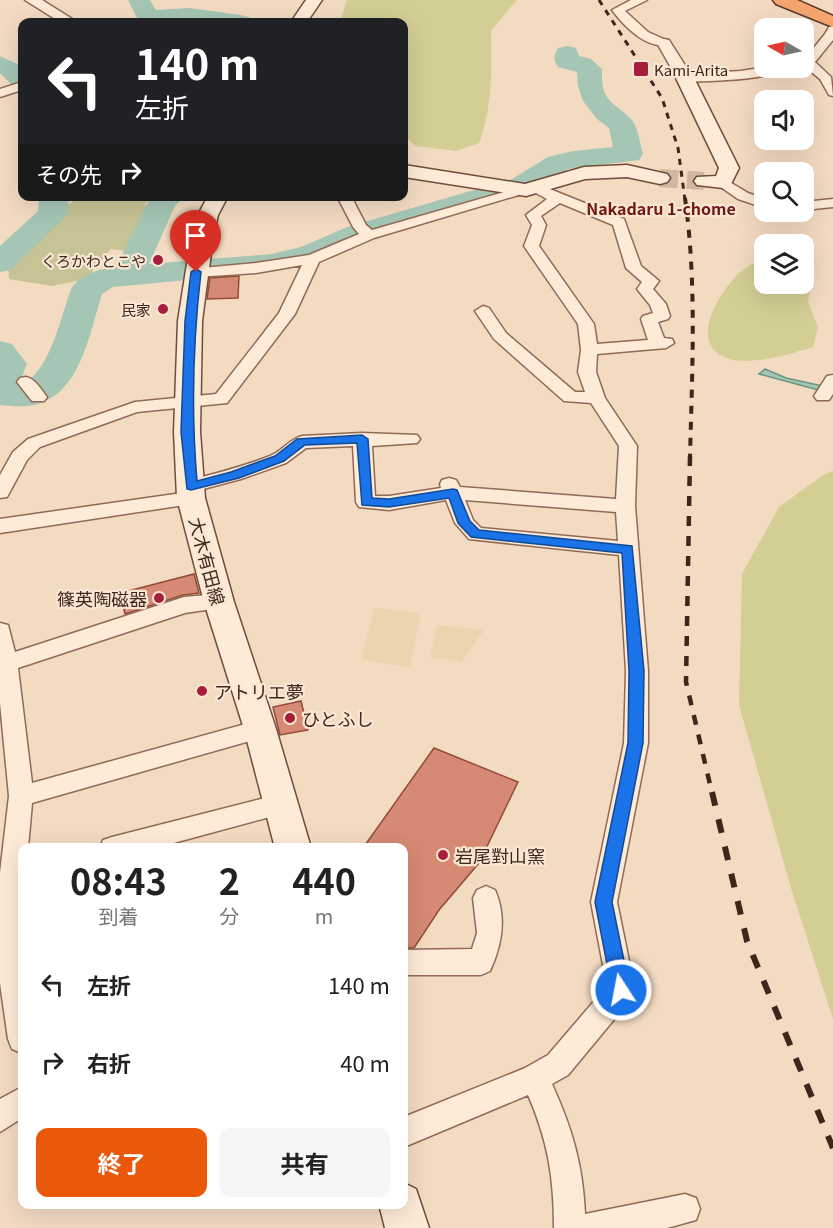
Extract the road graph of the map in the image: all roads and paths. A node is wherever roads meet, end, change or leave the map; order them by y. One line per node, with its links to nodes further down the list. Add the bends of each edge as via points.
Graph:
1 (32, 0): 5 (street)
2 (314, 0): 6 (main road)
3 (642, 0): 9 (street, via 618,10 643,35)
4 (782, 0): 7 (highway)
5 (63, 18)
6 (302, 18)
7 (833, 22)
8 (833, 29): 10 (street)
9 (663, 43): 13 (street)
10 (814, 54)
11 (814, 69): 15 (street, via 825,77)
12 (754, 73): 13 (street)
13 (685, 78): 19 (main road, via 729,168)
14 (18, 89): 16 (street)
15 (833, 92)
16 (0, 93)
17 (408, 173): 20 (main road)
18 (660, 178): 20 (main road, via 627,171 584,173)
19 (713, 182): 22 (street)
20 (530, 188): 21 (street); 27 (street)
21 (557, 199): 31 (street, via 533,215 539,225 531,246 586,324); 31 (street, via 619,222 634,268 651,281 641,292 658,304 662,316 650,319 662,343)
22 (754, 200)
23 (215, 201): 29 (main road, 大木有田線, via 208,215)
24 (348, 201): 27 (street)
25 (833, 203): 26 (street)
26 (814, 205)
27 (366, 232): 28 (street)
28 (313, 259): 29 (street); 37 (street, via 287,314 221,399)
29 (196, 272): 37 (main road, 大木有田線)
30 (483, 312): 36 (street, via 500,336 570,397)
31 (589, 350): 36 (street, via 587,372)
32 (833, 380): 34 (street)
33 (26, 382): 35 (street)
34 (823, 396)
35 (38, 397)
36 (596, 398): 43 (street, via 628,446)
37 (188, 402): 41 (street, via 135,407 34,443 20,456); 42 (main road, 大木有田線)
38 (362, 439): 39 (street); 40 (street, via 366,502 389,503); 42 (street, via 302,442 279,459)
39 (411, 439)
40 (451, 488): 43 (street); 45 (street, via 465,523 476,534)
41 (0, 492)
42 (191, 492): 44 (street); 46 (main road, 大木有田線)
43 (625, 506): 45 (street)
44 (0, 526)
45 (628, 549): 59 (street, via 636,743 604,902 621,990 558,1065)
46 (219, 602): 48 (street, via 184,605); 49 (main road, 大木有田線)
47 (0, 631): 48 (street)
48 (7, 663): 50 (street)
49 (260, 729): 50 (street); 51 (main road, 大木有田線)
50 (21, 796): 52 (street)
51 (281, 804): 53 (street); 54 (main road, 大木有田線)
52 (19, 843)
53 (131, 843)
54 (292, 843)
55 (18, 872): 58 (street, via 11,953)
56 (486, 898): 57 (street, via 490,933 481,962)
57 (408, 962)
58 (18, 1017)
59 (534, 1078): 62 (street); 66 (street, via 557,1128 569,1186)
60 (18, 1104): 61 (street)
61 (0, 1117)
62 (408, 1130)
63 (402, 1209): 65 (main road)
64 (685, 1209): 67 (street)
65 (407, 1228)
66 (570, 1228)
67 (590, 1228)

